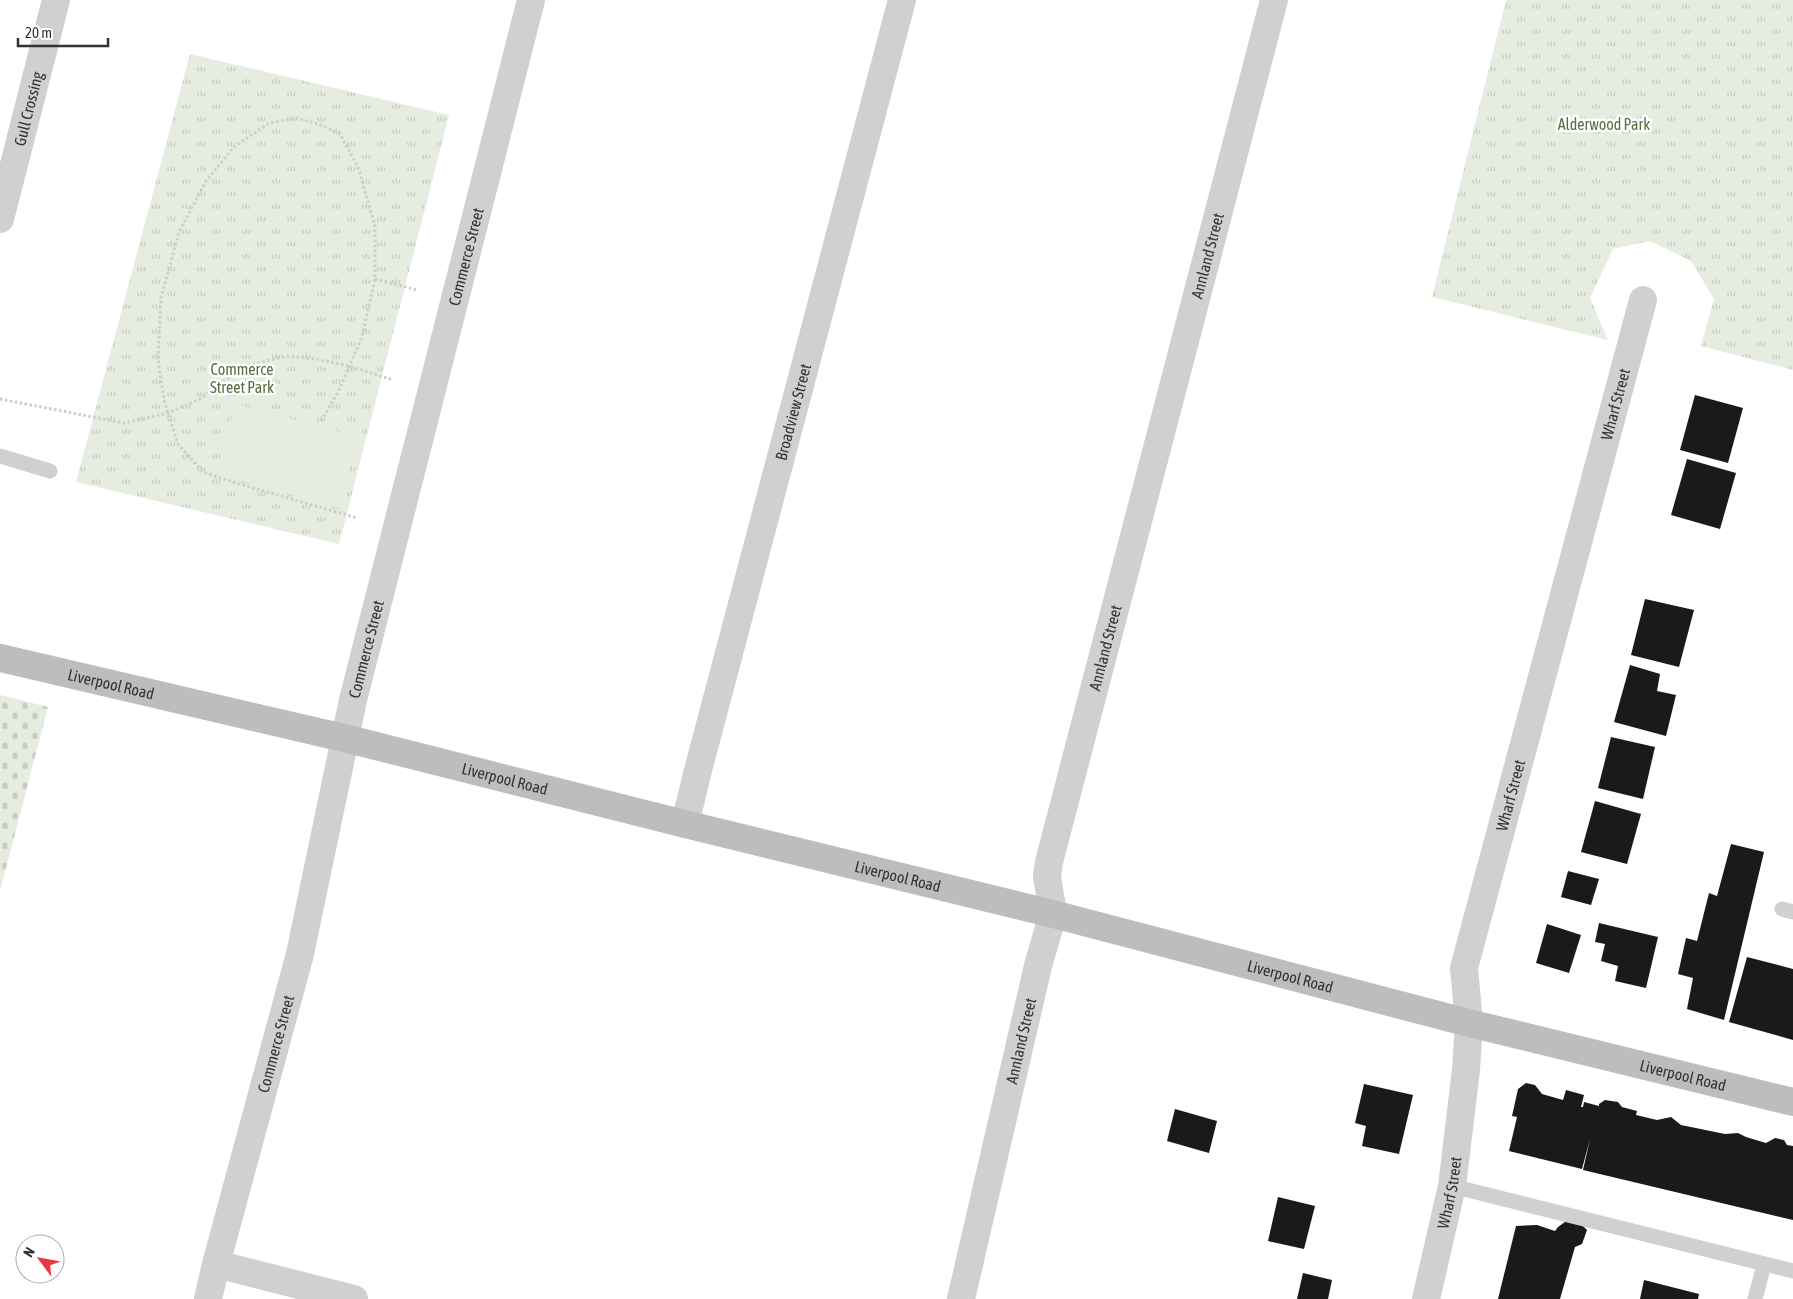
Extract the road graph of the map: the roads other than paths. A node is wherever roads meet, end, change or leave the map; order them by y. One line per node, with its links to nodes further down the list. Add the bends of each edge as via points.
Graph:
1 (56, 0): 5 (street, Gull Crossing)
2 (531, 0): 10 (street, Commerce Street)
3 (902, 0): 11 (street, Broadview Street)
4 (1274, 0): 12 (street, Annland Street, via 1049,862 1047,876)
5 (0, 219)
6 (1643, 300): 13 (street, Wharf Street, via 1464,968)
7 (0, 456): 8 (lane)
8 (50, 471)
9 (0, 658): 10 (street, Liverpool Road)
10 (344, 738): 11 (street, Liverpool Road); 16 (street, Commerce Street, via 300,954)
11 (685, 824): 12 (street, Liverpool Road)
12 (1053, 914): 13 (street, Liverpool Road); 21 (street, Annland Street, via 1038,966)
13 (1469, 1023): 14 (street, Liverpool Road); 15 (street, Wharf Street)
14 (1793, 1102)
15 (1452, 1186): 17 (lane); 22 (street, Wharf Street)
16 (216, 1264): 19 (street, Commerce Street); 20 (street)
17 (1764, 1265): 18 (lane); 23 (lane)
18 (1793, 1271)
19 (208, 1299)
20 (354, 1299)
21 (961, 1299)
22 (1426, 1299)
23 (1756, 1299)

